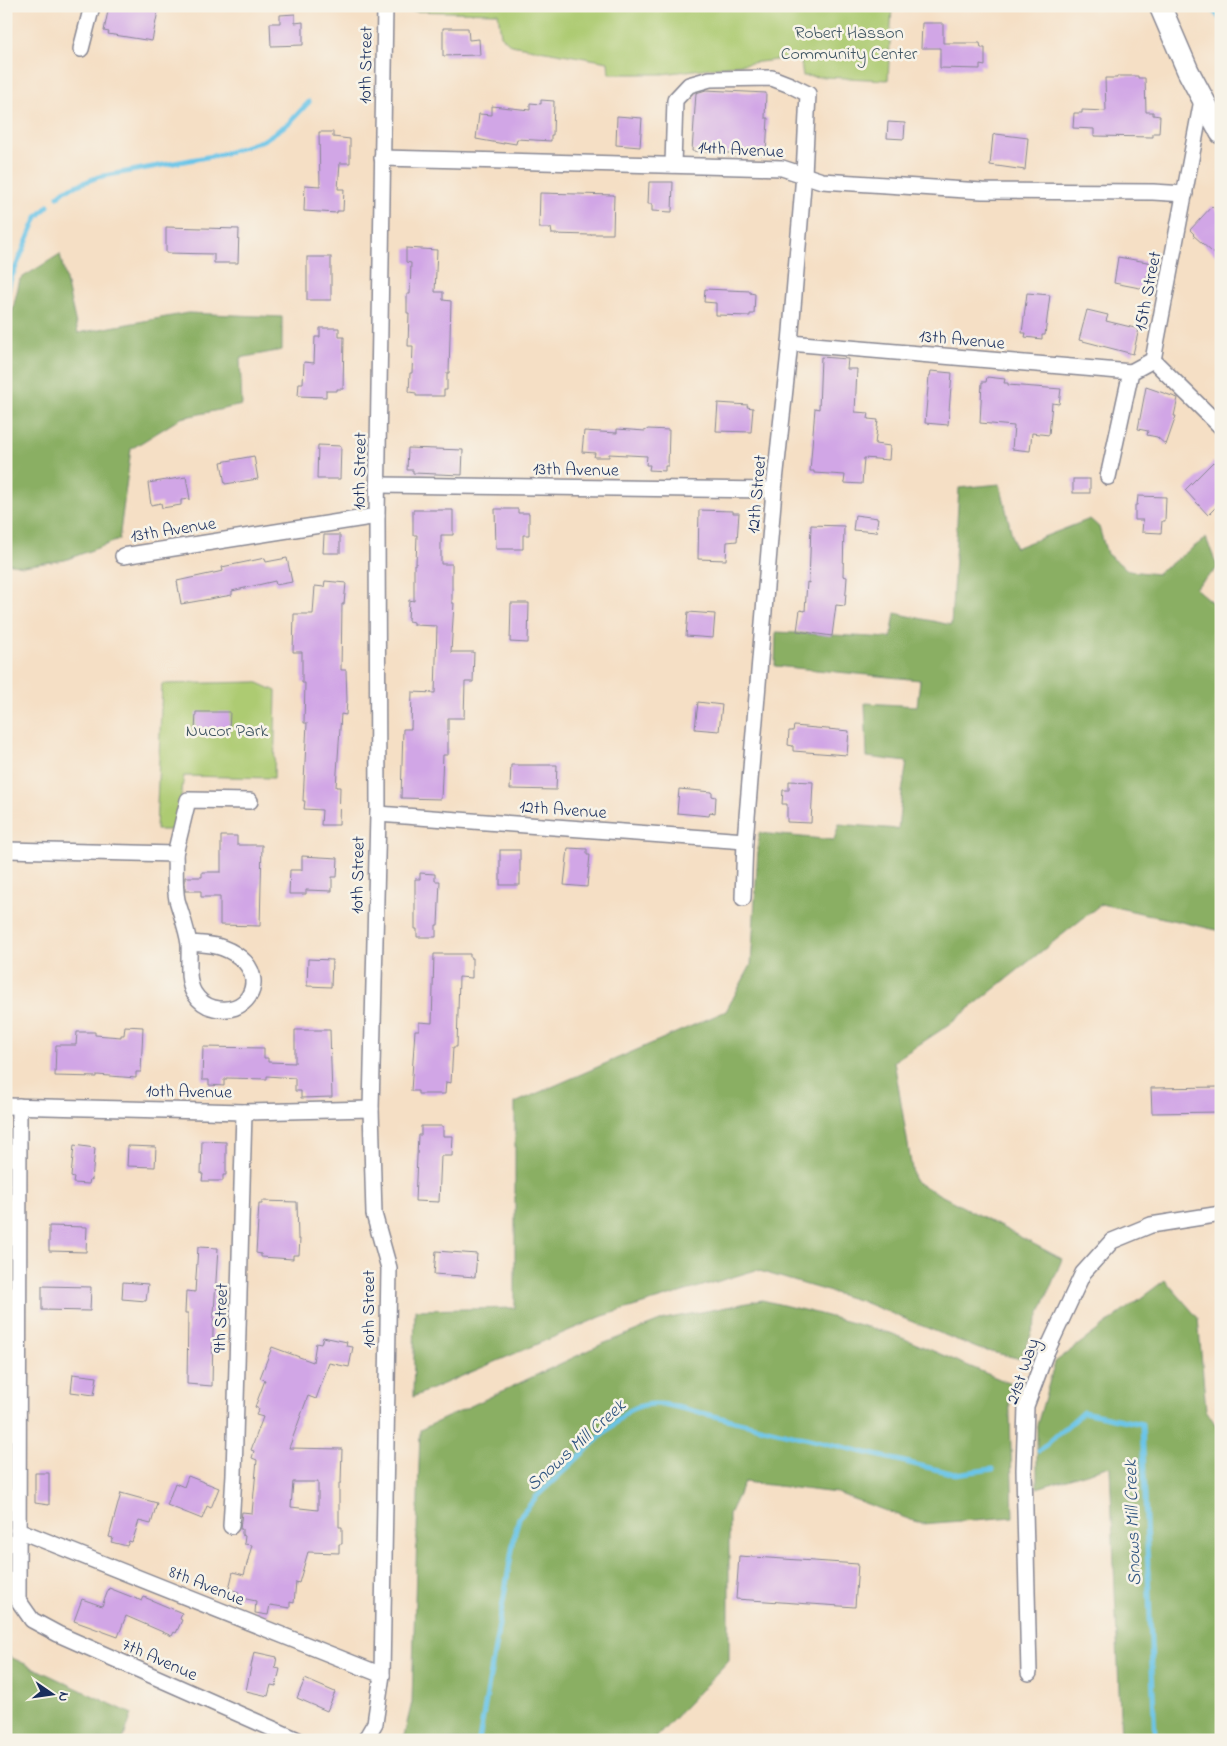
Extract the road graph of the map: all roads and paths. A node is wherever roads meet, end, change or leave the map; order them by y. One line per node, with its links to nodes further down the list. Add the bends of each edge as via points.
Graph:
1 (92, 6): 4 (street)
2 (385, 6): 7 (street, 10th Street)
3 (1160, 6): 5 (main road)
4 (81, 50)
5 (1202, 100): 6 (main road); 10 (street, 15th Street)
6 (1221, 133)
7 (382, 158): 8 (street, 14th Avenue); 16 (street, 10th Street)
8 (673, 165): 9 (street, 14th Avenue, via 782,168); 9 (street, 12th Street, via 675,100 689,85 710,79 772,78 808,94)
9 (804, 174): 10 (street, 14th Avenue, via 822,181 982,191); 11 (street, 12th Street)
10 (1185, 194): 12 (street, 15th Street)
11 (790, 343): 13 (street, 13th Avenue); 17 (street, 12th Street)
12 (1153, 360): 13 (street); 14 (street)
13 (1131, 372): 15 (street)
14 (1221, 427)
15 (1108, 477)
16 (378, 485): 17 (street, 13th Avenue); 18 (street, 10th Street)
17 (774, 490): 22 (street, 12th Street)
18 (377, 516): 19 (street, 13th Avenue); 21 (street, 10th Street)
19 (123, 556)
20 (250, 801): 24 (street, via 188,800)
21 (378, 814): 22 (street, 12th Avenue); 28 (street, 10th Street)
22 (745, 842): 25 (street, 12th Street)
23 (6, 850): 24 (street)
24 (175, 854): 26 (street, via 177,897)
25 (743, 898)
26 (189, 943): 26 (street, via 192,991 205,1006 228,1010 247,1000 252,991 247,964 220,947)
27 (12, 1106): 29 (street, 10th Avenue); 32 (street)
28 (371, 1109): 29 (street, 10th Avenue); 34 (street, 10th Street, via 374,1214 389,1268)
29 (244, 1112): 31 (street, 9th Street)
30 (1221, 1214): 33 (street, 21st Way, via 1151,1225 1112,1241 1083,1273 1045,1355 1026,1406 1024,1470)
31 (231, 1526)
32 (18, 1530): 34 (street, 8th Avenue); 35 (street, 7th Avenue, via 18,1600 32,1620)
33 (1029, 1673)
34 (382, 1675): 36 (street, 10th Street, via 375,1723)
35 (298, 1740)
36 (365, 1740)

